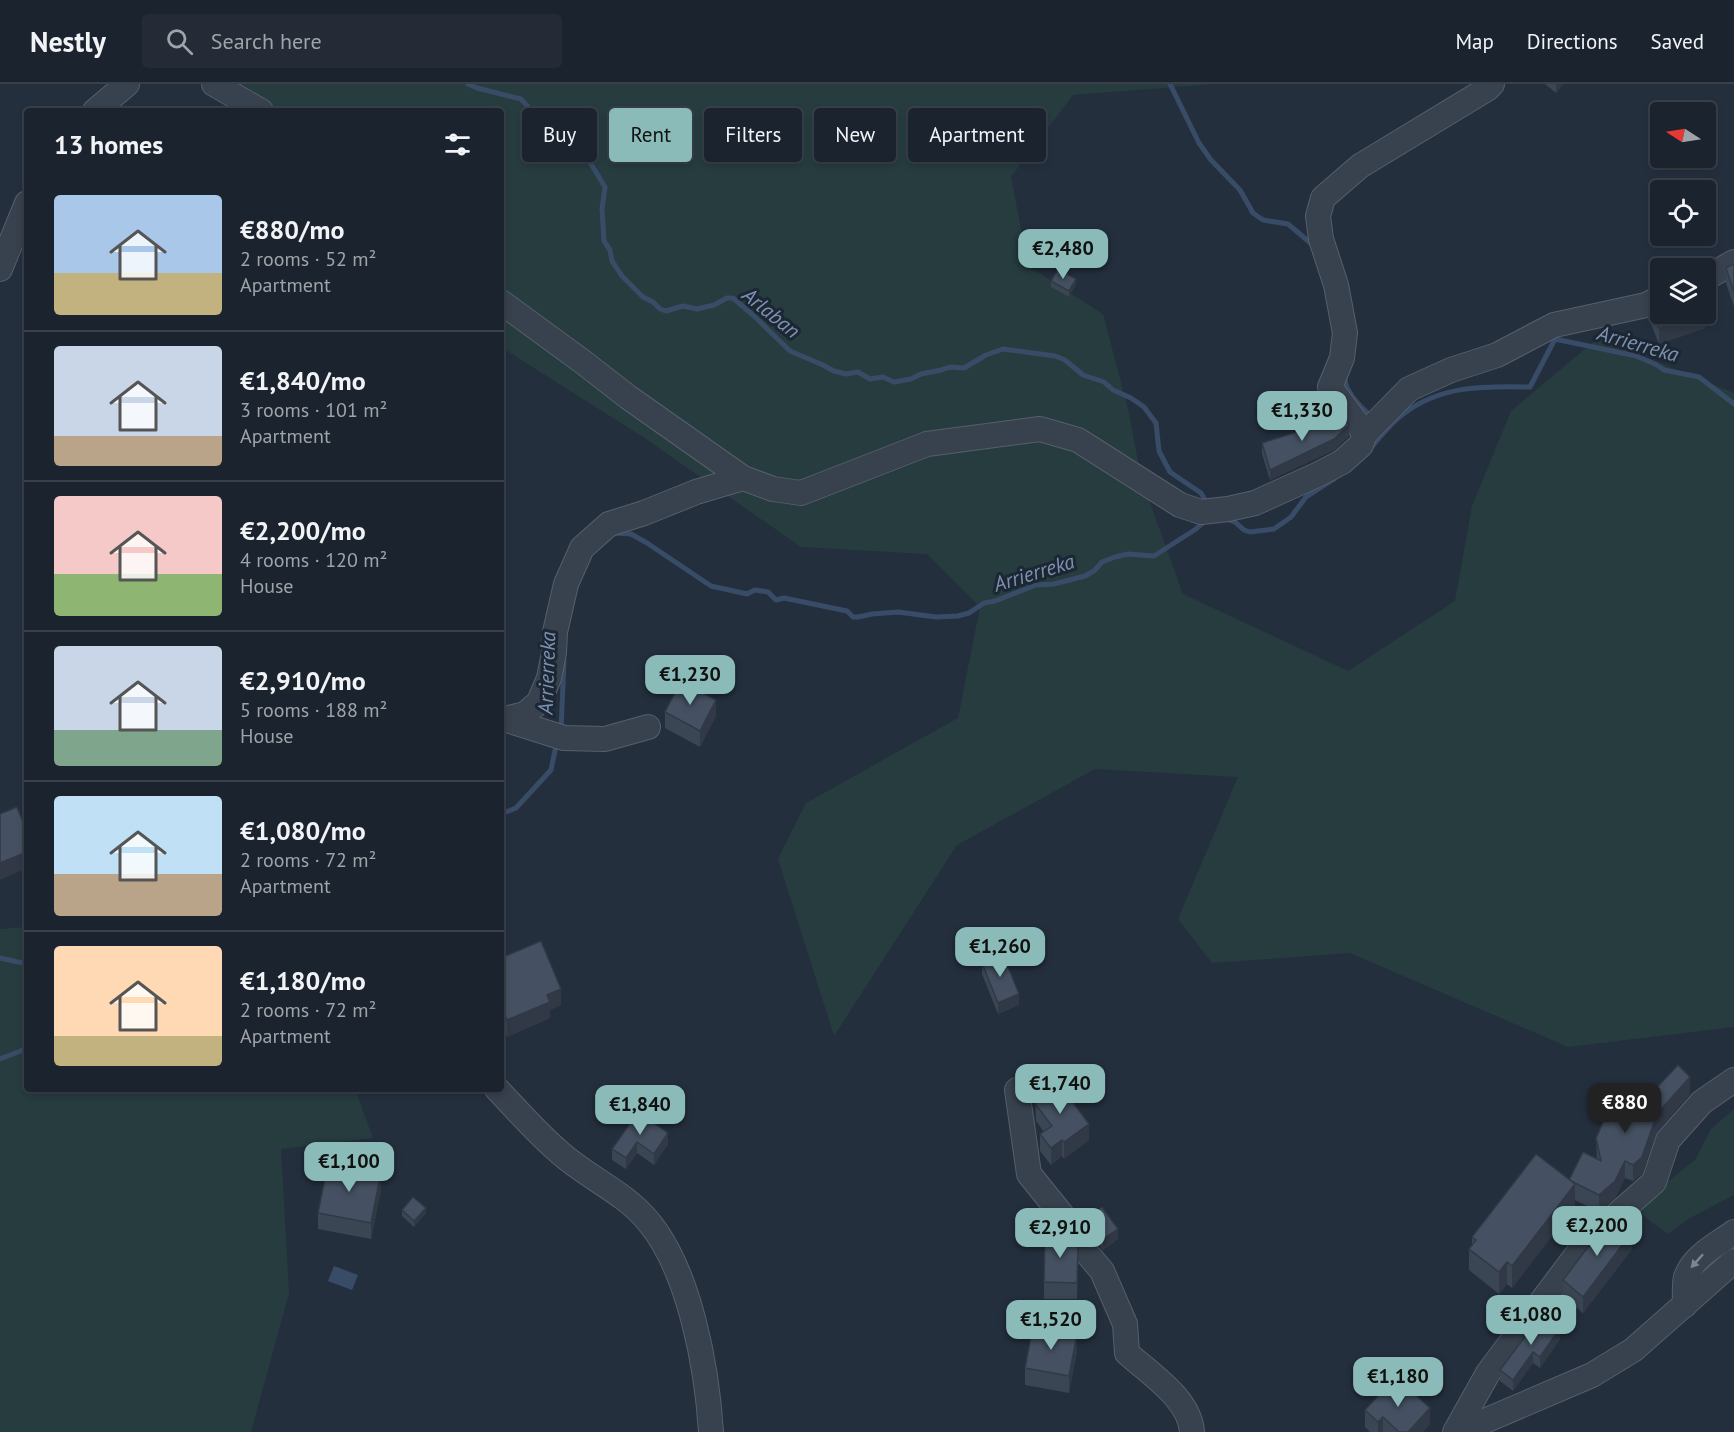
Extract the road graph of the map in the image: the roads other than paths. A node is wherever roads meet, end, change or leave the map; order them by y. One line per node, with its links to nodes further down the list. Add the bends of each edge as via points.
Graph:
1 (127, 84): 4 (street)
2 (214, 84): 5 (street)
3 (1492, 84): 12 (street, via 1360,166 1323,198 1318,216 1321,239 1336,285 1345,333 1342,358 1330,387)
4 (99, 108)
5 (256, 108)
6 (24, 210): 8 (street)
7 (1734, 262): 9 (street)
8 (0, 269)
9 (1716, 272)
10 (1650, 303): 12 (street, via 1554,325 1497,355 1409,389)
11 (504, 304): 13 (street)
12 (1365, 434): 13 (street, via 1361,445 1342,462 1319,474 1255,503 1201,512 1180,505 1077,440 1040,429 927,444 801,493 773,489)
13 (743, 478): 14 (street, via 609,524 582,548 566,584 549,678 539,702 525,714)
14 (504, 720): 15 (street, via 556,736 605,739)
15 (648, 727)
16 (1734, 1080): 24 (street, via 1702,1102 1668,1140 1654,1182 1587,1241 1488,1373)
17 (1017, 1090): 23 (street, via 1029,1174 1102,1271 1125,1324 1127,1353 1179,1400 1191,1419)
18 (501, 1092): 22 (street, via 559,1152 622,1196 648,1220 666,1248 702,1354)
19 (1734, 1232): 21 (street, one-way to 21, via 1690,1269)
20 (1734, 1261): 21 (street)
21 (1685, 1305): 24 (street, via 1633,1350 1592,1375)
22 (711, 1432)
23 (1192, 1432)
24 (1457, 1432)

